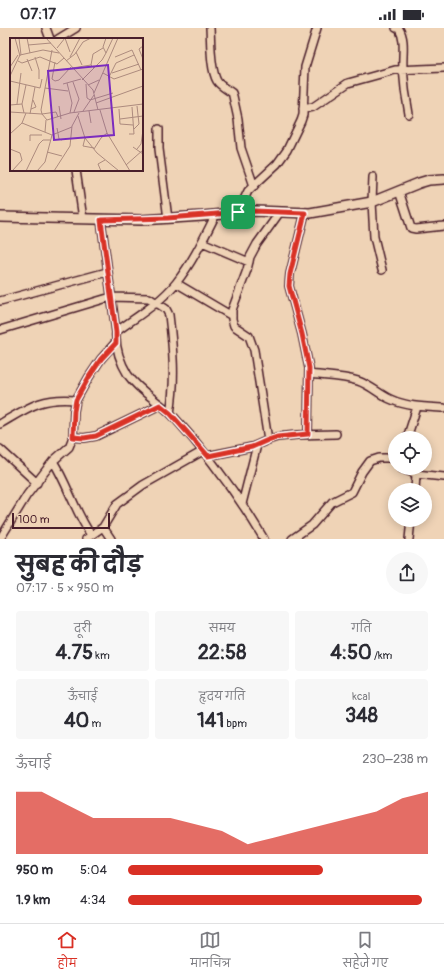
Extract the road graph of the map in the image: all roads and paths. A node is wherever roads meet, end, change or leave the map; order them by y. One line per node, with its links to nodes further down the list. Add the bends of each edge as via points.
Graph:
1 (46, 28): 6 (street)
2 (76, 28): 7 (street)
3 (210, 28): 16 (street, via 216,77 218,82 232,93 241,148)
4 (317, 28): 10 (street, via 305,68)
5 (396, 28): 9 (street, via 402,35)
6 (50, 38)
7 (60, 38)
8 (444, 68): 9 (street)
9 (403, 69): 10 (street, via 348,83 313,106); 11 (street)
10 (303, 109): 16 (street, via 301,121 287,150 277,164)
11 (409, 114)
12 (159, 129): 24 (street, via 159,149)
13 (76, 171): 25 (street)
14 (373, 177): 18 (street)
15 (444, 179): 17 (main road, via 429,180)
16 (254, 186): 19 (street, via 247,193)
17 (399, 191): 18 (main road); 27 (street, via 411,228)
18 (372, 202): 21 (main road); 30 (street, via 374,237)
19 (238, 212): 20 (main road); 22 (main road)
20 (280, 212): 21 (main road); 29 (street, via 257,244)
21 (305, 213): 40 (street, via 289,286 304,342)
22 (216, 214): 24 (main road); 28 (street)
23 (0, 217): 25 (main road)
24 (168, 218): 26 (main road)
25 (83, 219): 26 (main road)
26 (101, 220): 31 (street)
27 (444, 226)
28 (202, 242): 29 (street); 32 (street)
29 (249, 262): 36 (street)
30 (382, 270)
31 (107, 272): 33 (street); 34 (street)
32 (176, 284): 35 (street); 36 (street)
33 (111, 297): 35 (street, via 146,298); 37 (street); 38 (street)
34 (0, 301)
35 (157, 302): 38 (street); 45 (street, via 166,308 169,315 174,367)
36 (232, 316): 51 (street, via 234,326 249,336 254,350)
37 (0, 330)
38 (116, 332): 39 (street)
39 (116, 343): 41 (street, via 93,371); 42 (street, via 122,364 129,376)
40 (309, 374): 43 (street, via 350,379 365,384 395,401); 48 (street)
41 (76, 400): 46 (street, via 57,399 36,403); 50 (street)
42 (160, 405): 45 (street); 50 (street, via 96,436)
43 (418, 407): 44 (street); 47 (street)
44 (444, 408)
45 (170, 413): 54 (street)
46 (0, 424)
47 (409, 431)
48 (308, 434): 49 (street); 51 (street)
49 (336, 434)
50 (73, 437): 56 (street, via 69,447)
51 (268, 440): 52 (street)
52 (257, 445): 54 (street); 60 (street)
53 (1, 451): 59 (street)
54 (205, 453): 60 (street); 61 (street, via 143,485 118,504)
55 (388, 458): 67 (street, via 370,461 352,492 332,502 312,525)
56 (53, 462): 59 (street); 63 (street, via 61,474)
57 (423, 475): 58 (street)
58 (444, 478)
59 (37, 483): 64 (street)
60 (242, 504): 66 (street)
61 (103, 527): 63 (street); 65 (street)
62 (410, 527): 68 (street)
63 (88, 537)
64 (0, 539)
65 (111, 539)
66 (264, 539)
67 (292, 539)
68 (409, 539)

